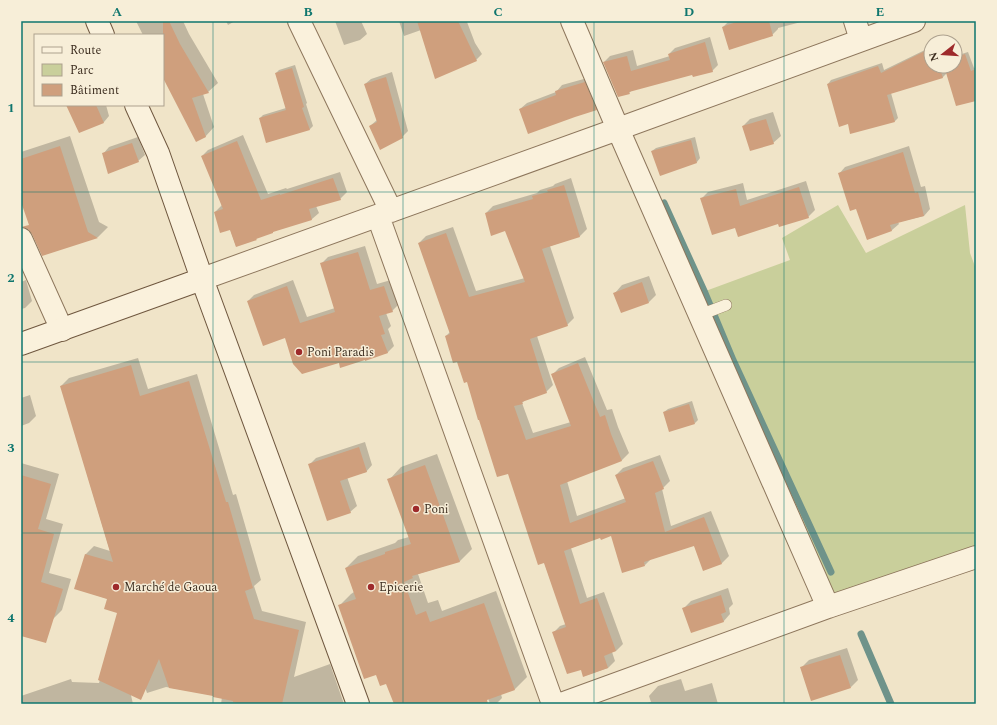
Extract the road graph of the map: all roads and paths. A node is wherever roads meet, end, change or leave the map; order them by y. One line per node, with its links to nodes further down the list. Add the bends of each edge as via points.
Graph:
1 (97, 21): 6 (street)
2 (299, 21): 9 (street)
3 (572, 21): 8 (street)
4 (914, 21): 5 (street)
5 (858, 31): 8 (street)
6 (103, 34)
7 (136, 106): 11 (street, via 158,153)
8 (618, 129): 9 (street); 13 (street)
9 (384, 214): 11 (street); 19 (street)
10 (21, 238): 14 (street)
11 (202, 279): 14 (street); 18 (street)
12 (726, 304): 13 (lane)
13 (700, 315): 17 (street)
14 (62, 330): 15 (street)
15 (21, 344)
16 (976, 557): 17 (street)
17 (828, 607): 20 (street)
18 (358, 704)
19 (553, 704)
20 (561, 704)

